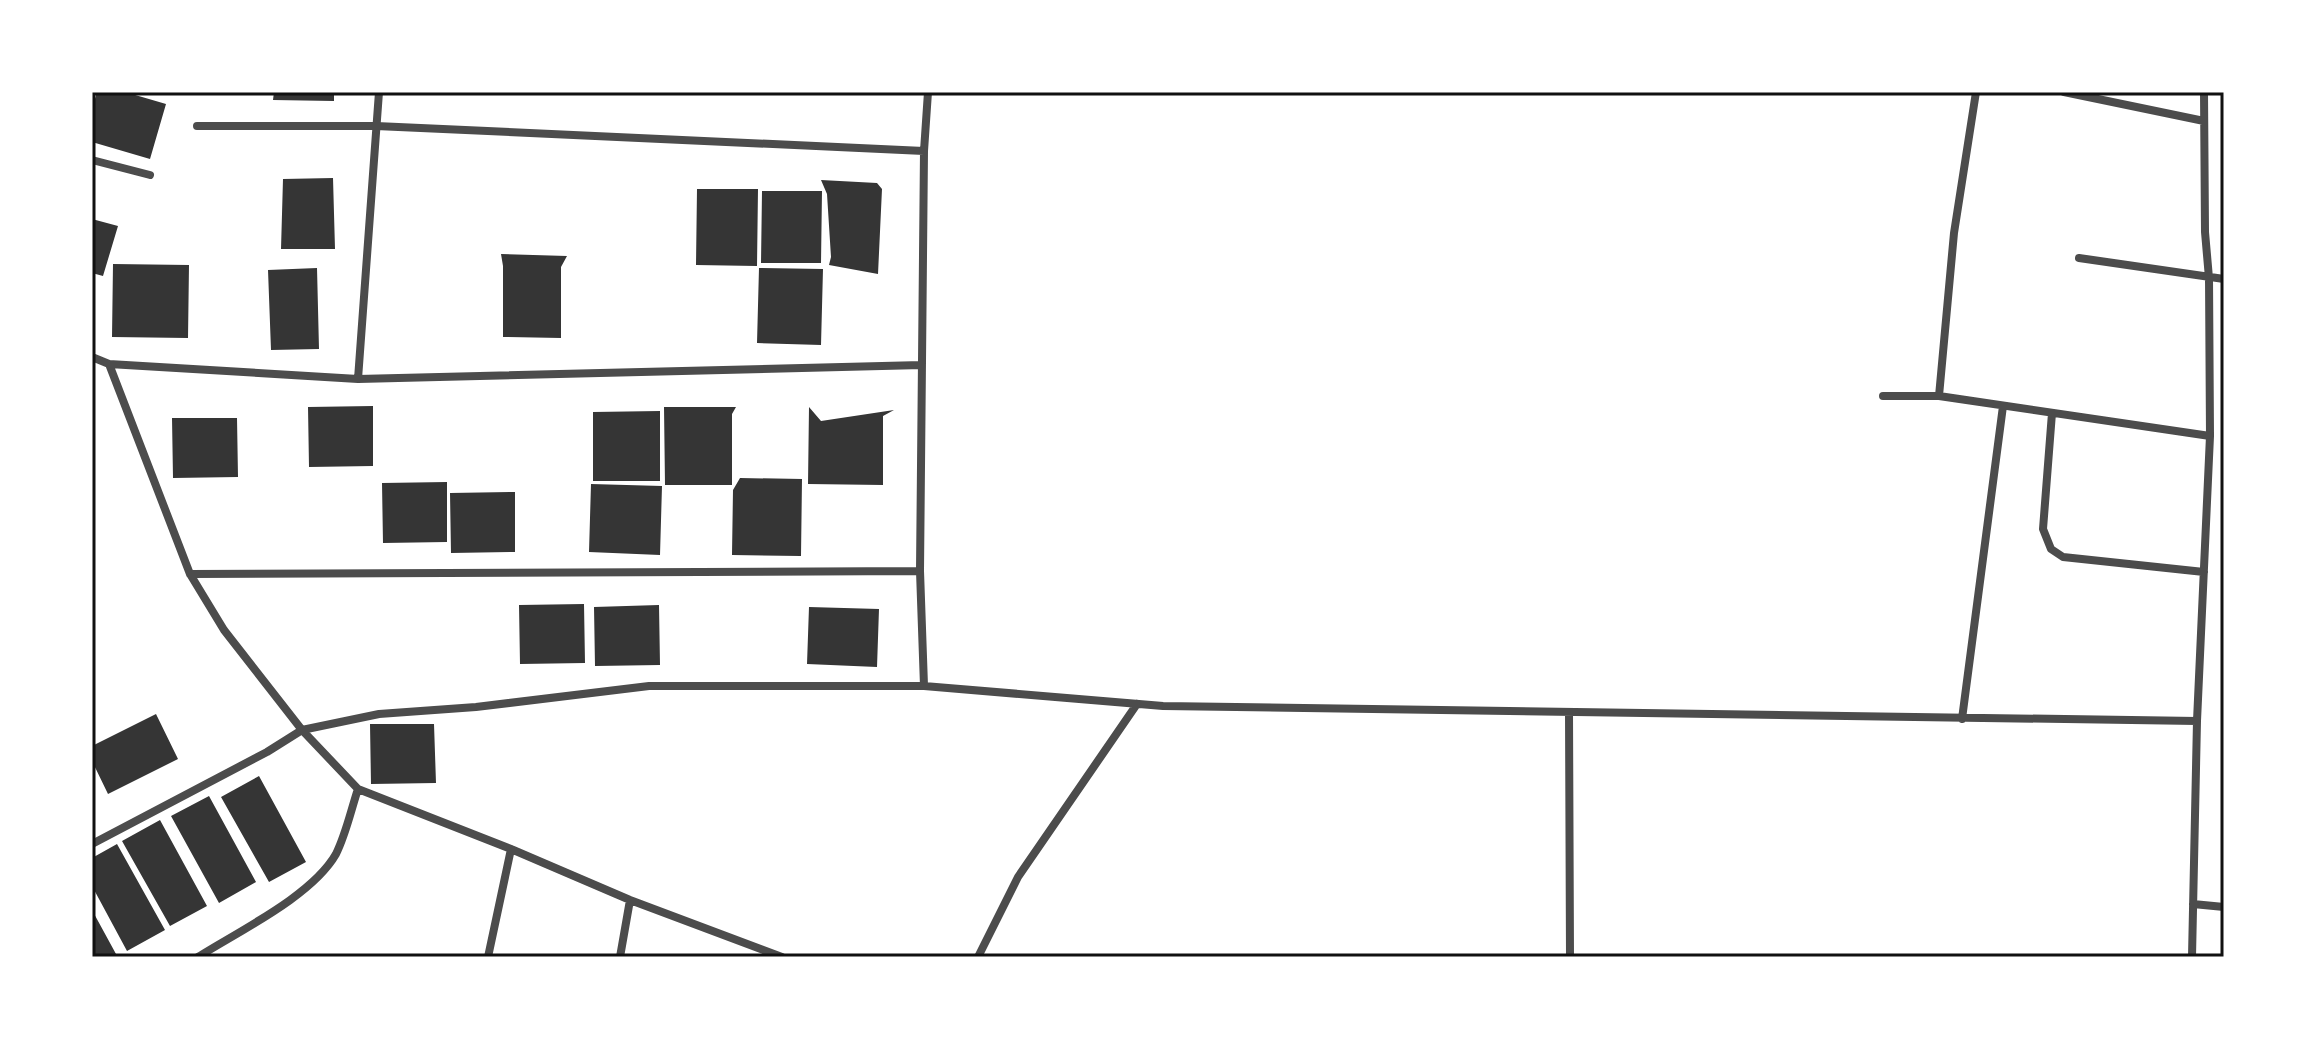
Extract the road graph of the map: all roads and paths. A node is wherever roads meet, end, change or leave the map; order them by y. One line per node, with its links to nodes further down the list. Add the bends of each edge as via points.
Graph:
1 (379, 92): 8 (street)
2 (928, 92): 9 (street)
3 (1976, 92): 20 (street, via 1954,233)
4 (2064, 92): 6 (street)
5 (2204, 92): 6 (street)
6 (2204, 121): 13 (street)
7 (197, 126): 8 (street)
8 (376, 126): 9 (street); 18 (street)
9 (924, 151): 17 (street)
10 (92, 160): 11 (street)
11 (150, 175)
12 (2079, 258): 13 (street)
13 (2209, 278): 14 (street); 23 (street)
14 (2224, 279)
15 (92, 357): 16 (street)
16 (109, 364): 18 (street); 26 (street)
17 (922, 365): 18 (street); 24 (street)
18 (358, 379)
19 (1883, 396): 20 (street)
20 (1939, 396): 21 (street)
21 (2003, 406): 22 (street); 30 (street)
22 (2052, 413): 23 (street); 25 (street, via 2043,529 2051,549 2063,557)
23 (2210, 436): 25 (street)
24 (920, 571): 26 (street); 27 (street)
25 (2204, 572): 31 (street)
26 (190, 574): 32 (street, via 224,630)
27 (924, 686): 28 (street); 32 (street, via 649,686 379,714)
28 (1137, 704): 29 (street); 43 (street, via 1018,877)
29 (1569, 712): 30 (street); 44 (street)
30 (1962, 719): 31 (street)
31 (2197, 721): 37 (street)
32 (302, 730): 33 (street); 34 (street)
33 (358, 789): 35 (street); 39 (street, via 337,851 324,871 295,897)
34 (92, 844)
35 (511, 849): 36 (street); 40 (street)
36 (630, 900): 41 (street); 42 (street)
37 (2193, 904): 38 (street); 45 (street)
38 (2224, 907)
39 (198, 957)
40 (488, 957)
41 (620, 957)
42 (782, 957)
43 (978, 957)
44 (1570, 957)
45 (2192, 957)

